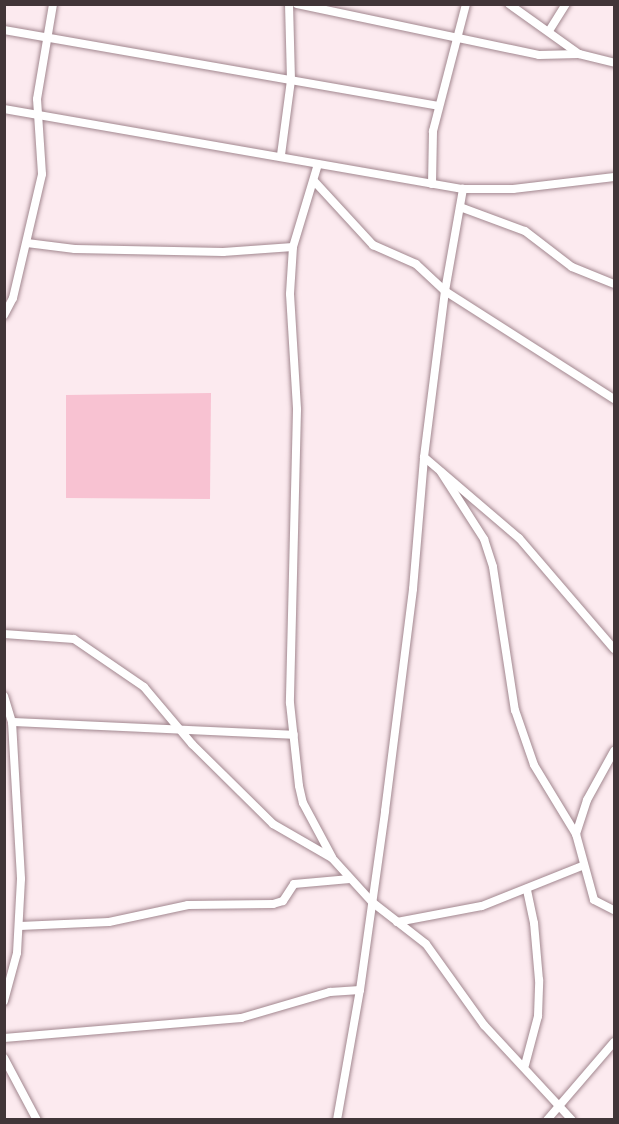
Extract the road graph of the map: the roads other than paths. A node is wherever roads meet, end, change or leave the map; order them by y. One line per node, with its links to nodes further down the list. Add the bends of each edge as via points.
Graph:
1 (53, 4): 9 (street)
2 (289, 4): 13 (street)
3 (297, 4): 10 (street)
4 (466, 4): 10 (street)
5 (509, 4): 8 (street)
6 (566, 4): 8 (street)
7 (4, 30): 9 (street)
8 (549, 31): 11 (street)
9 (48, 37): 13 (street); 16 (street, via 37,99)
10 (459, 37): 11 (street, via 539,55); 14 (street)
11 (579, 54): 12 (street)
12 (615, 63)
13 (291, 80): 14 (street); 17 (street)
14 (438, 106): 21 (street, via 430,153)
15 (4, 109): 16 (street)
16 (41, 114): 17 (street, via 132,134); 24 (street, via 42,174)
17 (281, 155): 18 (street)
18 (318, 164): 20 (street); 21 (street)
19 (615, 177): 22 (street, via 513,189)
20 (315, 182): 25 (street); 27 (street, via 373,245 416,264)
21 (432, 184): 22 (street)
22 (463, 189): 23 (street)
23 (460, 207): 26 (street, via 494,216 525,231 572,267); 27 (street)
24 (27, 243): 25 (street, via 75,249 223,252); 28 (street)
25 (293, 247): 37 (street, via 290,294 297,410 290,703)
26 (615, 284)
27 (445, 291): 29 (street); 30 (street)
28 (4, 315)
29 (615, 399)
30 (424, 456): 31 (street); 44 (street, via 413,589)
31 (441, 472): 33 (street, via 519,538); 39 (street, via 484,539 498,587 515,710 547,789)
32 (4, 634): 36 (street, via 62,637 83,644 144,687)
33 (615, 649)
34 (4, 696): 35 (street)
35 (12, 722): 36 (street); 47 (street, via 19,810)
36 (179, 729): 37 (street); 40 (street, via 273,824)
37 (294, 735): 40 (street, via 303,803)
38 (615, 751): 39 (street, via 586,800)
39 (576, 834): 41 (street)
40 (332, 858): 42 (street)
41 (582, 866): 43 (street); 45 (street, via 594,900)
42 (350, 879): 44 (street); 47 (street, via 294,884 283,901 273,904 188,905 109,922)
43 (526, 889): 46 (street, via 482,906); 53 (street, via 534,923 538,1016)
44 (372, 902): 46 (street); 48 (street)
45 (615, 910)
46 (397, 922): 53 (street, via 426,944 484,1025)
47 (20, 926): 49 (street)
48 (360, 990): 50 (street, via 330,992 241,1018); 56 (street)
49 (4, 1001)
50 (4, 1038)
51 (615, 1042): 54 (street)
52 (4, 1058): 55 (street)
53 (525, 1065): 54 (street)
54 (560, 1103): 57 (street); 58 (street)
55 (37, 1119)
56 (337, 1119)
57 (547, 1119)
58 (572, 1119)

